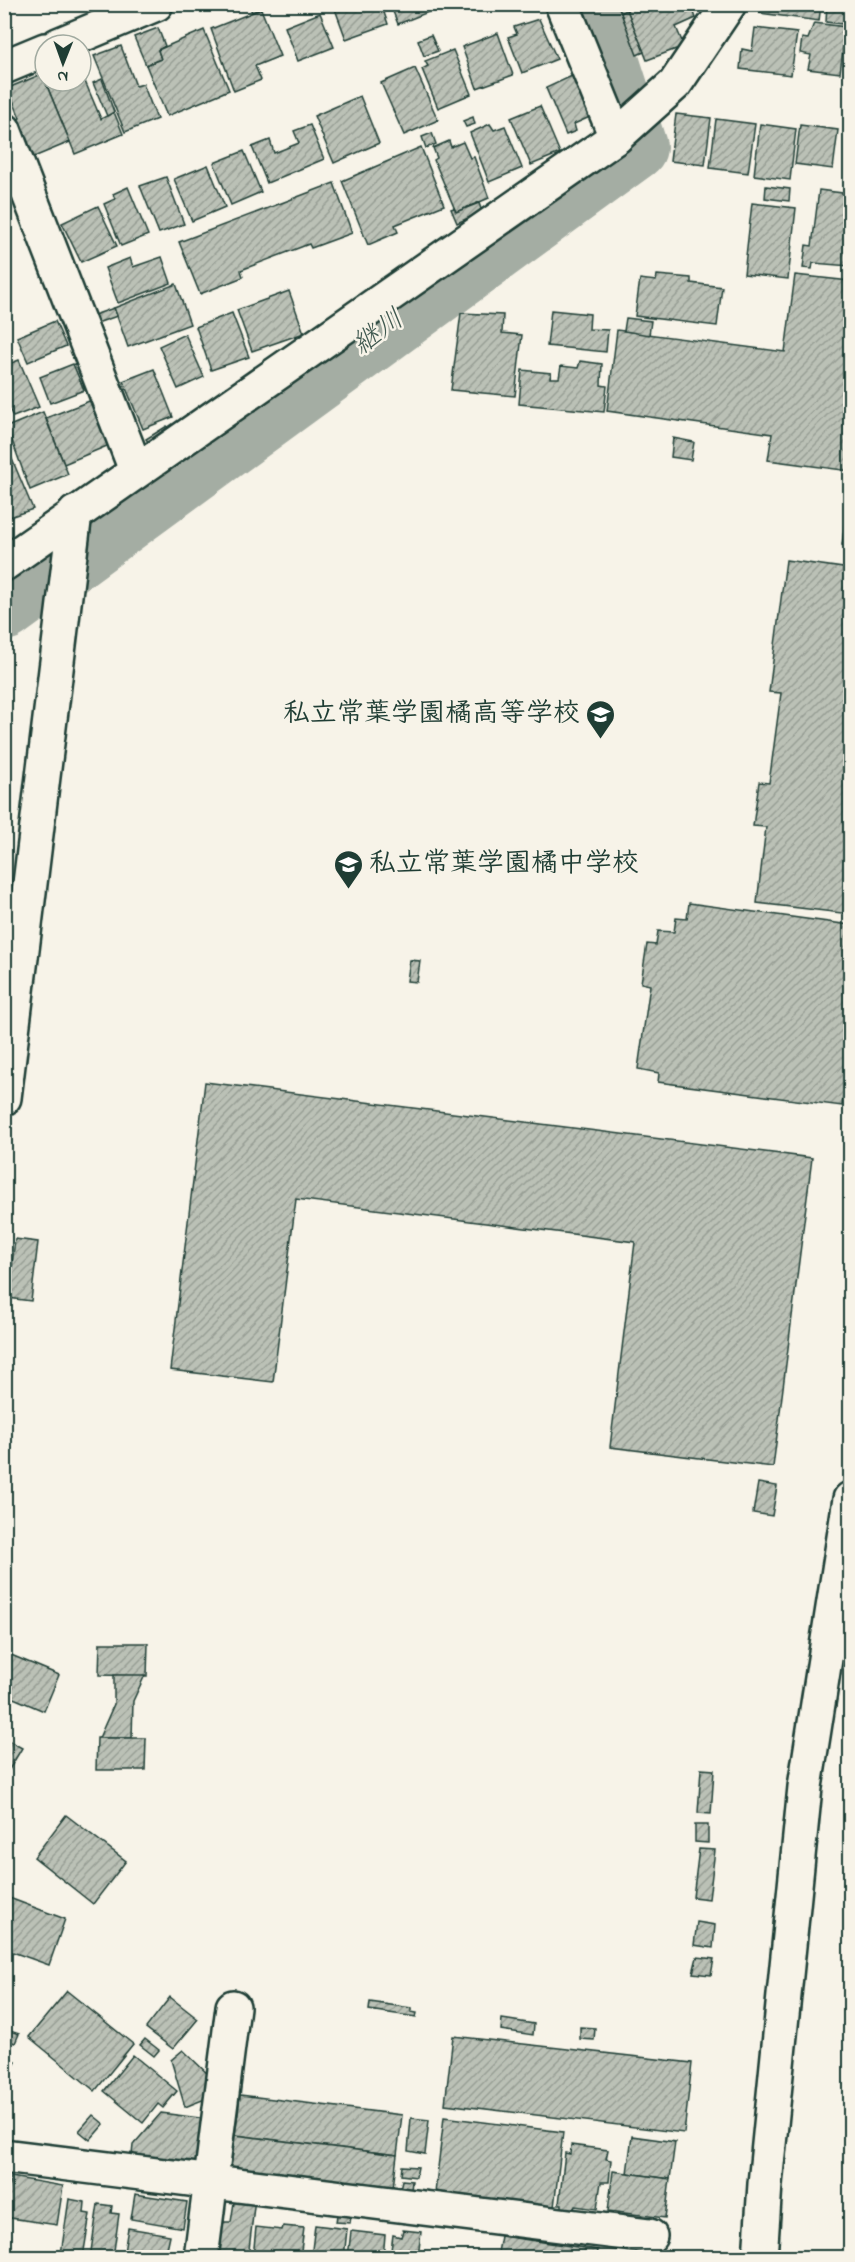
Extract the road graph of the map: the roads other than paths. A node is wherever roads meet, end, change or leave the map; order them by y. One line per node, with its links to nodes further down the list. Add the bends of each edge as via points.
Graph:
1 (156, 4): 4 (street)
2 (562, 4): 8 (street)
3 (729, 4): 8 (street, via 675,84)
4 (87, 33)
5 (33, 56): 6 (street)
6 (4, 67)
7 (4, 130): 9 (street)
8 (616, 137): 9 (street)
9 (136, 470): 10 (street)
10 (75, 513): 11 (street); 12 (street)
11 (4, 564)
12 (4, 1098)
13 (850, 1499): 19 (street, via 805,1787)
14 (233, 2007): 16 (street)
15 (4, 2156): 16 (street)
16 (210, 2180): 17 (street); 18 (street)
17 (650, 2236)
18 (201, 2258)
19 (760, 2258)

